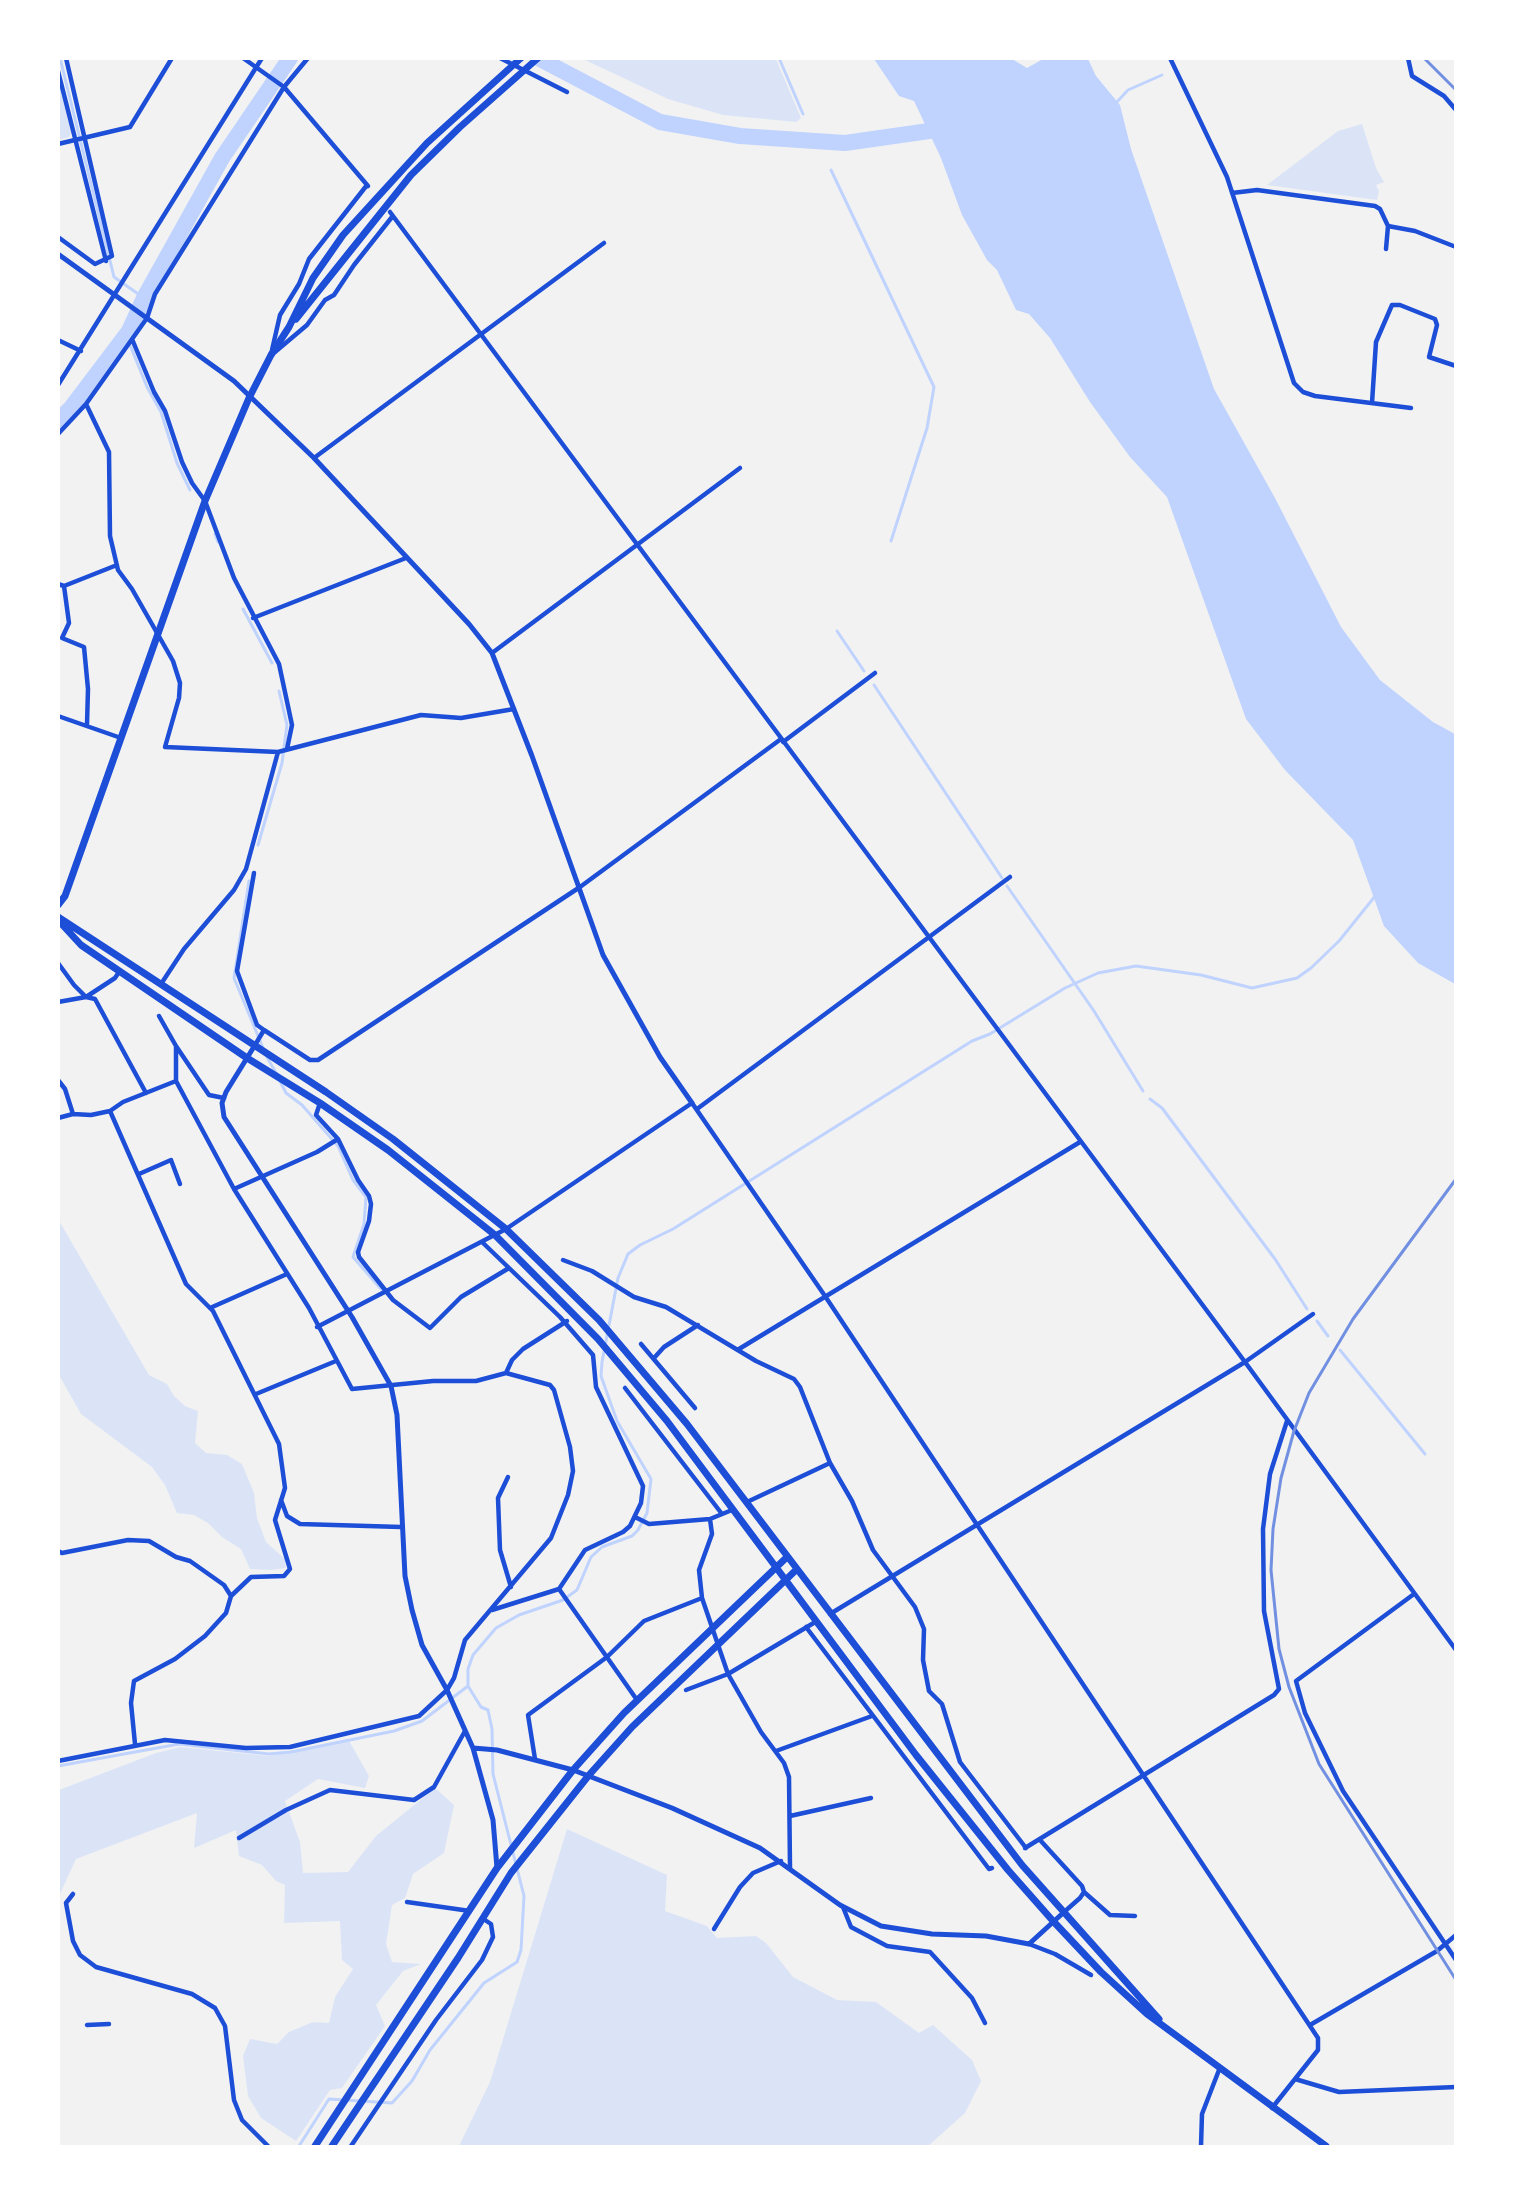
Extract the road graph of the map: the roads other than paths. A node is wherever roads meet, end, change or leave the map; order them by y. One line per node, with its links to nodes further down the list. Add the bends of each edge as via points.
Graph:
1 (66, 58): 16 (street)
2 (172, 58): 16 (street, via 130,127)
3 (243, 58): 11 (street)
4 (262, 58): 11 (street)
5 (308, 58): 13 (street)
6 (500, 58): 14 (street)
7 (521, 58): 29 (main road, via 427,143 343,236 313,278)
8 (538, 58): 29 (main road, via 411,175)
9 (1408, 58): 15 (street, via 1412,76 1444,96)
10 (1171, 59): 19 (street, via 1220,159)
11 (256, 67): 13 (street); 27 (street)
12 (58, 71): 17 (street)
13 (284, 87): 28 (street, via 154,294); 34 (street, via 368,186 309,259 280,315)
14 (567, 92)
15 (1455, 110)
16 (86, 139): 17 (street); 26 (street, via 112,256)
17 (76, 141): 18 (street); 26 (street)
18 (58, 144)
19 (1232, 193): 20 (street, via 1257,190 1370,206 1380,209); 38 (street, via 1294,383 1303,392 1316,396)
20 (1388, 226): 23 (street, via 1415,231); 24 (street)
21 (58, 237): 26 (street, via 95,264)
22 (604, 243): 30 (street)
23 (1455, 247)
24 (1386, 249)
25 (58, 254): 27 (street)
26 (106, 261)
27 (115, 295): 28 (street); 33 (street)
28 (147, 318): 31 (street); 37 (street, via 234,381)
29 (289, 327): 34 (main road)
30 (478, 334): 34 (street, via 391,214 334,295 307,325); 42 (street); 45 (street)
31 (132, 339): 39 (street); 44 (street, via 165,411 182,462)
32 (58, 340): 33 (street)
33 (81, 351): 36 (street)
34 (271, 355): 37 (main road)
35 (1455, 366): 38 (street, via 1430,357 1435,319 1392,305 1376,342)
36 (58, 385)
37 (249, 398): 42 (street); 44 (main road)
38 (1372, 403): 40 (street)
39 (86, 404): 41 (street); 47 (street, via 109,452 110,536)
40 (1411, 408)
41 (58, 434)
42 (314, 458): 46 (street)
43 (740, 468): 45 (street)
44 (205, 501): 49 (street); 50 (main road)
45 (639, 544): 51 (street); 57 (street)
46 (406, 558): 49 (street); 51 (street)
47 (117, 566): 48 (street); 50 (street)
48 (61, 585): 55 (street, via 69,623 62,638 84,647)
49 (254, 618): 58 (street, via 279,664 292,725)
50 (159, 636): 56 (main road); 59 (street, via 180,683 165,747)
51 (492, 653): 53 (street)
52 (875, 673): 57 (street)
53 (514, 709): 58 (street, via 461,718 421,715); 62 (street)
54 (58, 716): 55 (street)
55 (87, 724): 56 (street)
56 (121, 738): 63 (main road, via 65,896)
57 (782, 740): 62 (street); 65 (street)
58 (287, 749): 59 (street)
59 (278, 752): 68 (street, via 246,869)
60 (254, 873): 72 (street, via 237,971 257,1025)
61 (1010, 878): 65 (street)
62 (580, 887): 72 (street, via 318,1060 310,1059); 81 (street, via 603,955 622,992)
63 (58, 905)
64 (58, 918): 67 (main road, via 81,945); 68 (main road)
65 (929, 937): 82 (street); 87 (street)
66 (58, 963): 69 (street)
67 (119, 972): 69 (street); 75 (main road)
68 (161, 984): 73 (main road)
69 (86, 997): 70 (street); 78 (street, via 95,999)
70 (58, 1002)
71 (159, 1016): 74 (street)
72 (264, 1030): 73 (street)
73 (255, 1045): 75 (street); 92 (main road, via 393,1139)
74 (176, 1046): 77 (street); 79 (street, via 209,1095)
75 (247, 1058): 79 (street); 80 (main road)
76 (58, 1080): 84 (street)
77 (176, 1081): 78 (street); 91 (street)
78 (146, 1093): 83 (street)
79 (224, 1098): 89 (street, via 224,1117)
80 (320, 1103): 86 (street, via 316,1115); 93 (main road, via 388,1150)
81 (692, 1103): 82 (street); 92 (street)
82 (697, 1109): 99 (street)
83 (110, 1111): 84 (street); 88 (street)
84 (73, 1114): 85 (street)
85 (58, 1118)
86 (338, 1139): 89 (street); 98 (street, via 371,1204 359,1257)
87 (1080, 1142): 99 (street); 110 (street)
88 (139, 1173): 90 (street, via 171,1160); 100 (street, via 186,1284)
89 (261, 1175): 91 (street); 101 (street)
90 (180, 1184)
91 (234, 1189): 97 (street)
92 (506, 1229): 93 (street); 120 (main road, via 616,1339)
93 (495, 1235): 94 (street); 121 (main road, via 617,1360)
94 (482, 1242): 96 (street); 98 (street)
95 (563, 1260): 104 (street)
96 (509, 1268): 98 (street, via 461,1297 430,1328); 103 (street)
97 (287, 1274): 100 (street); 105 (street)
98 (385, 1290): 101 (street)
99 (825, 1296): 107 (street); 125 (street)
100 (210, 1308): 114 (street)
101 (348, 1310): 105 (street); 112 (street)
102 (1313, 1314): 110 (street)
103 (566, 1322): 111 (street, via 523,1349); 123 (street, via 593,1354 596,1387 643,1486)
104 (698, 1325): 107 (street); 108 (street)
105 (317, 1327): 109 (street)
106 (641, 1344): 108 (street)
107 (739, 1349): 117 (street, via 794,1379)
108 (654, 1358): 115 (street)
109 (336, 1361): 112 (street, via 352,1389); 114 (street)
110 (1245, 1362): 116 (street); 125 (street)
111 (506, 1373): 112 (street, via 476,1381); 133 (street, via 550,1385 554,1390 573,1471 551,1538)
112 (391, 1386): 126 (street, via 397,1415)
113 (625, 1388): 122 (street)
114 (256, 1394): 119 (street, via 279,1444 285,1479)
115 (696, 1408)
116 (1287, 1421): 135 (street); 159 (street, via 1270,1474 1263,1529 1264,1611 1280,1689)
117 (830, 1462): 120 (street); 131 (street, via 873,1550)
118 (508, 1477): 133 (street, via 498,1498 500,1550)
119 (281, 1500): 126 (street, via 290,1520 300,1524); 136 (street, via 275,1520 290,1569 284,1576 251,1577)
120 (747, 1502): 128 (main road)
121 (732, 1510): 122 (street); 129 (main road)
122 (722, 1514): 124 (street)
123 (635, 1517): 124 (street, via 649,1524); 134 (street, via 623,1532 585,1550)
124 (710, 1519): 137 (street, via 712,1534 699,1570)
125 (975, 1526): 131 (street); 159 (street)
126 (401, 1527): 147 (street, via 412,1610 422,1645)
127 (58, 1551): 136 (street, via 128,1540 149,1541 190,1562 224,1585)
128 (787, 1557): 129 (main road); 130 (main road)
129 (775, 1568): 132 (main road); 142 (main road)
130 (796, 1570): 132 (main road); 139 (main road)
131 (893, 1575): 139 (street); 163 (street, via 915,1607 924,1629 923,1660 929,1691 942,1704 960,1762 1025,1848)
132 (784, 1580): 140 (main road); 143 (main road)
133 (511, 1587): 138 (street)
134 (559, 1589): 138 (street); 145 (street)
135 (1414, 1594): 144 (street); 179 (street, via 1296,1681 1305,1713 1343,1791)
136 (231, 1596): 152 (street, via 226,1613 206,1636 175,1659 134,1681 131,1703)
137 (702, 1598): 142 (street); 145 (street, via 644,1621)
138 (492, 1610): 147 (street, via 465,1640)
139 (830, 1614): 173 (main road, via 1022,1865)
140 (816, 1621): 141 (street); 176 (main road, via 916,1755)
141 (806, 1627): 146 (street); 150 (street)
142 (712, 1631): 143 (street); 149 (main road)
143 (717, 1643): 146 (street); 158 (main road, via 632,1726)
144 (1455, 1650)
145 (607, 1657): 149 (street); 155 (street, via 528,1715)
146 (728, 1674): 148 (street); 154 (street)
147 (447, 1690): 151 (street); 152 (street, via 418,1716 290,1747 246,1748 165,1740)
148 (686, 1690)
149 (637, 1700): 157 (main road)
150 (872, 1716): 154 (street); 167 (street)
151 (465, 1731): 153 (street); 162 (street, via 434,1787 414,1800 330,1790)
152 (135, 1744): 156 (street)
153 (473, 1748): 155 (street); 165 (street, via 493,1820)
154 (776, 1751): 161 (street, via 789,1778)
155 (535, 1759): 157 (street)
156 (58, 1761)
157 (573, 1770): 158 (street); 165 (main road)
158 (589, 1775): 164 (street, via 743,1840); 175 (main road, via 511,1873)
159 (1144, 1776): 163 (street); 186 (street)
160 (872, 1798): 161 (street)
161 (790, 1816): 166 (street)
162 (239, 1838)
163 (1040, 1840): 168 (street)
164 (781, 1861): 166 (street); 177 (street, via 747,1880)
165 (497, 1868): 172 (main road)
166 (790, 1868): 171 (street)
167 (992, 1868)
168 (1084, 1892): 173 (street); 174 (street, via 1110,1915)
169 (73, 1894): 192 (street, via 66,1903 73,1941 80,1955 96,1967 192,1994 215,2008 225,2026 234,2100 242,2120)
170 (407, 1902): 172 (street)
171 (843, 1907): 180 (street, via 864,1920 900,1931 986,1936); 183 (street, via 851,1927 887,1946 930,1952 972,1998)
172 (470, 1911): 193 (main road)
173 (1063, 1912): 176 (street); 187 (main road)
174 (1135, 1916)
175 (482, 1918): 194 (main road); 195 (street, via 490,1924 493,1937 482,1960 436,2020)
176 (1053, 1921): 180 (street); 187 (main road, via 1116,1986)
177 (714, 1929)
178 (1455, 1935): 179 (street)
179 (1445, 1943): 181 (street); 186 (street)
180 (1029, 1944): 182 (street)
181 (1455, 1960)
182 (1091, 1975)
183 (985, 2023)
184 (109, 2024): 185 (street)
185 (87, 2025)
186 (1311, 2025): 189 (street, via 1318,2038 1318,2050)
187 (1177, 2039): 188 (main road)
188 (1219, 2070): 191 (main road); 196 (street, via 1202,2114)
189 (1295, 2079): 190 (street, via 1339,2092); 191 (street)
190 (1455, 2086)
191 (1272, 2108): 197 (main road)
192 (268, 2146)
193 (315, 2146)
194 (332, 2146)
195 (351, 2146)
196 (1201, 2146)
197 (1326, 2146)

